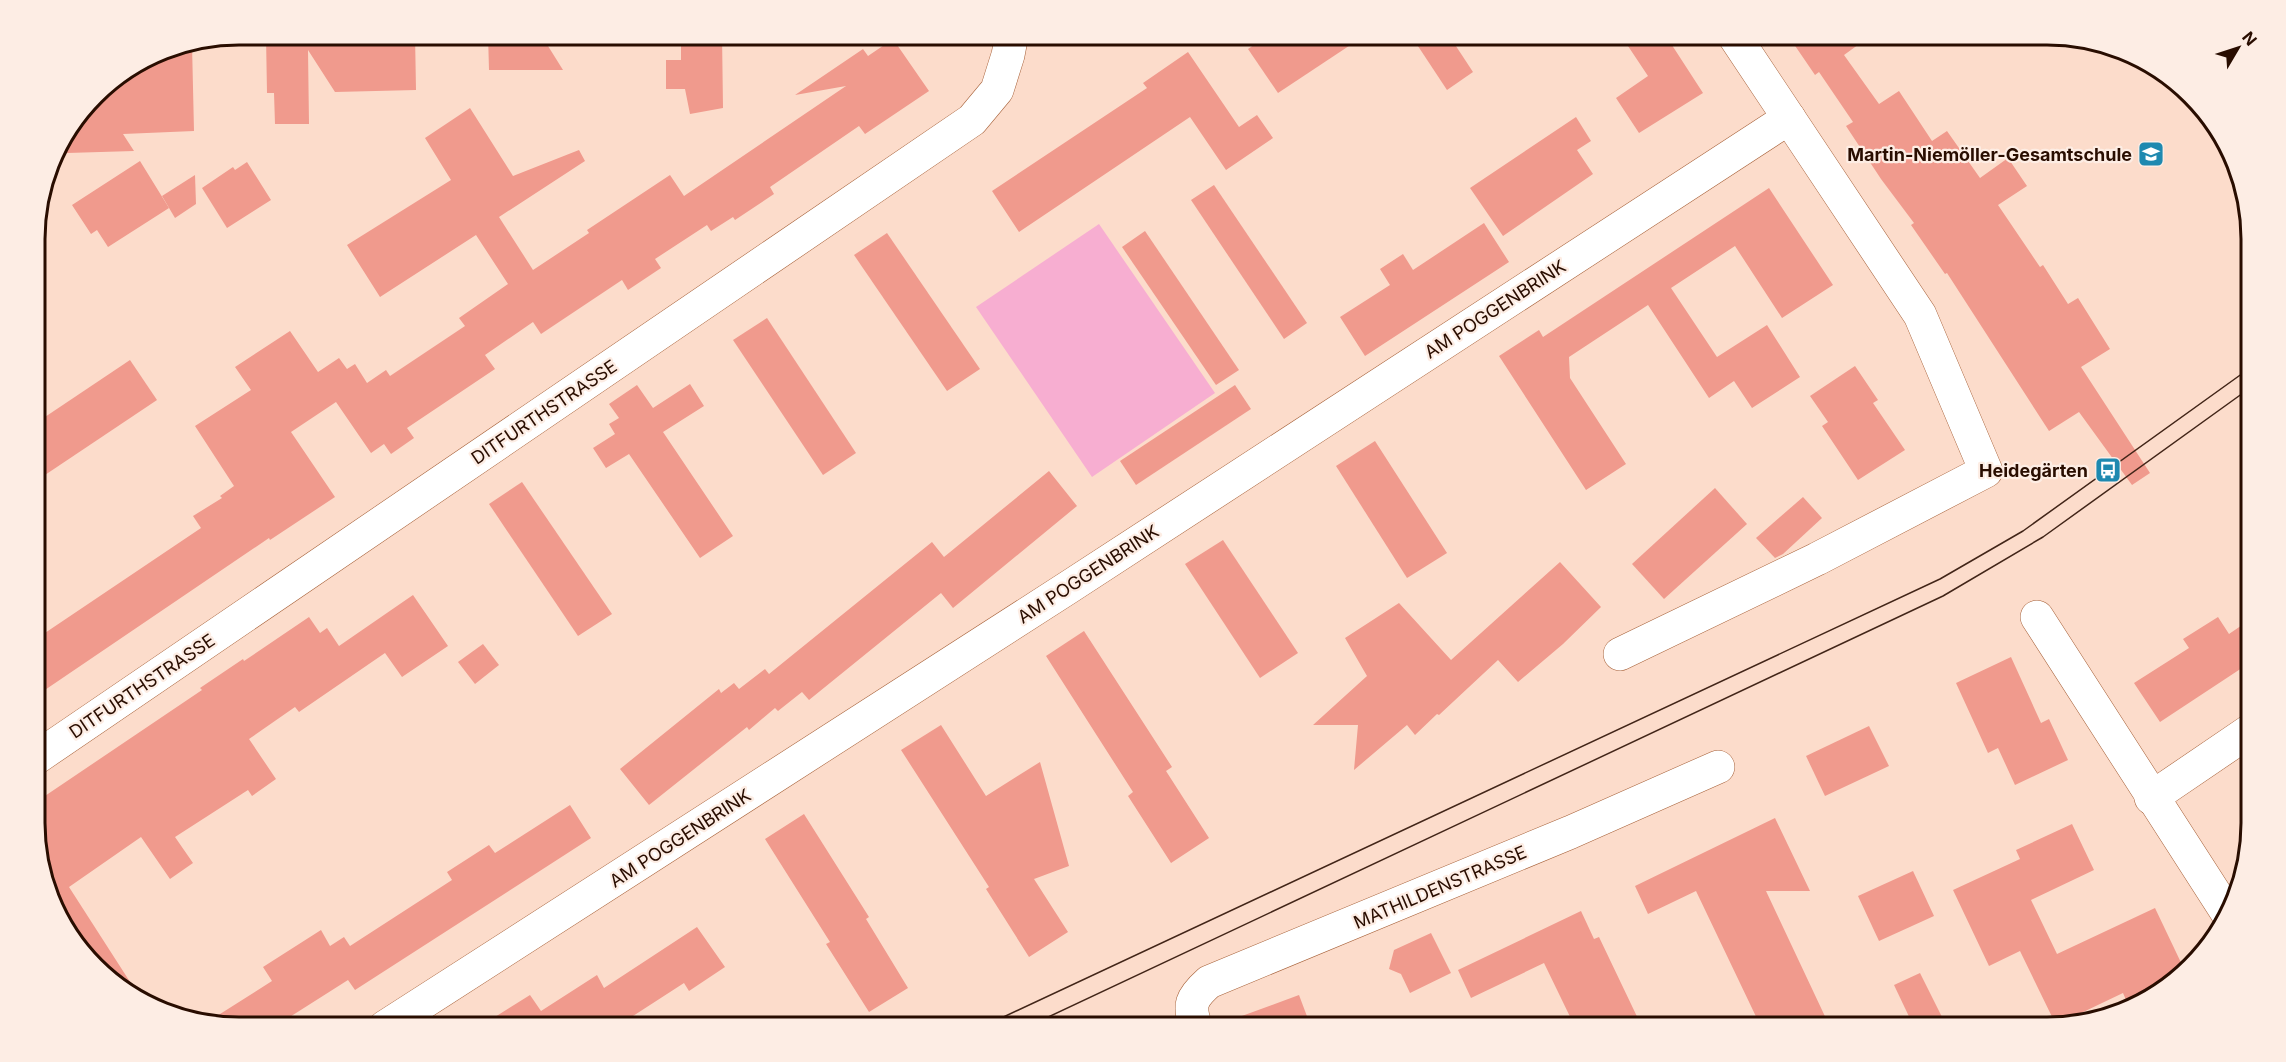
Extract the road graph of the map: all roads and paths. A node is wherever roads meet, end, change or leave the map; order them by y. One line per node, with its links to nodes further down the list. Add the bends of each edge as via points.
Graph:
1 (1010, 45): 7 (street, DITFURTHSTRASSE, via 997,90 972,120)
2 (1740, 45): 3 (street)
3 (1789, 118): 5 (street, via 1920,315 1986,471 1837,549); 11 (street, AM POGGENBRINK)
4 (2037, 617): 9 (street)
5 (1620, 654)
6 (2241, 737): 9 (street)
7 (45, 752)
8 (1718, 767): 12 (street, MATHILDENSTRASSE, via 1209,982 1196,994 1190,1009)
9 (2151, 798): 10 (street)
10 (2222, 905)
11 (402, 1017)
12 (1193, 1017)

